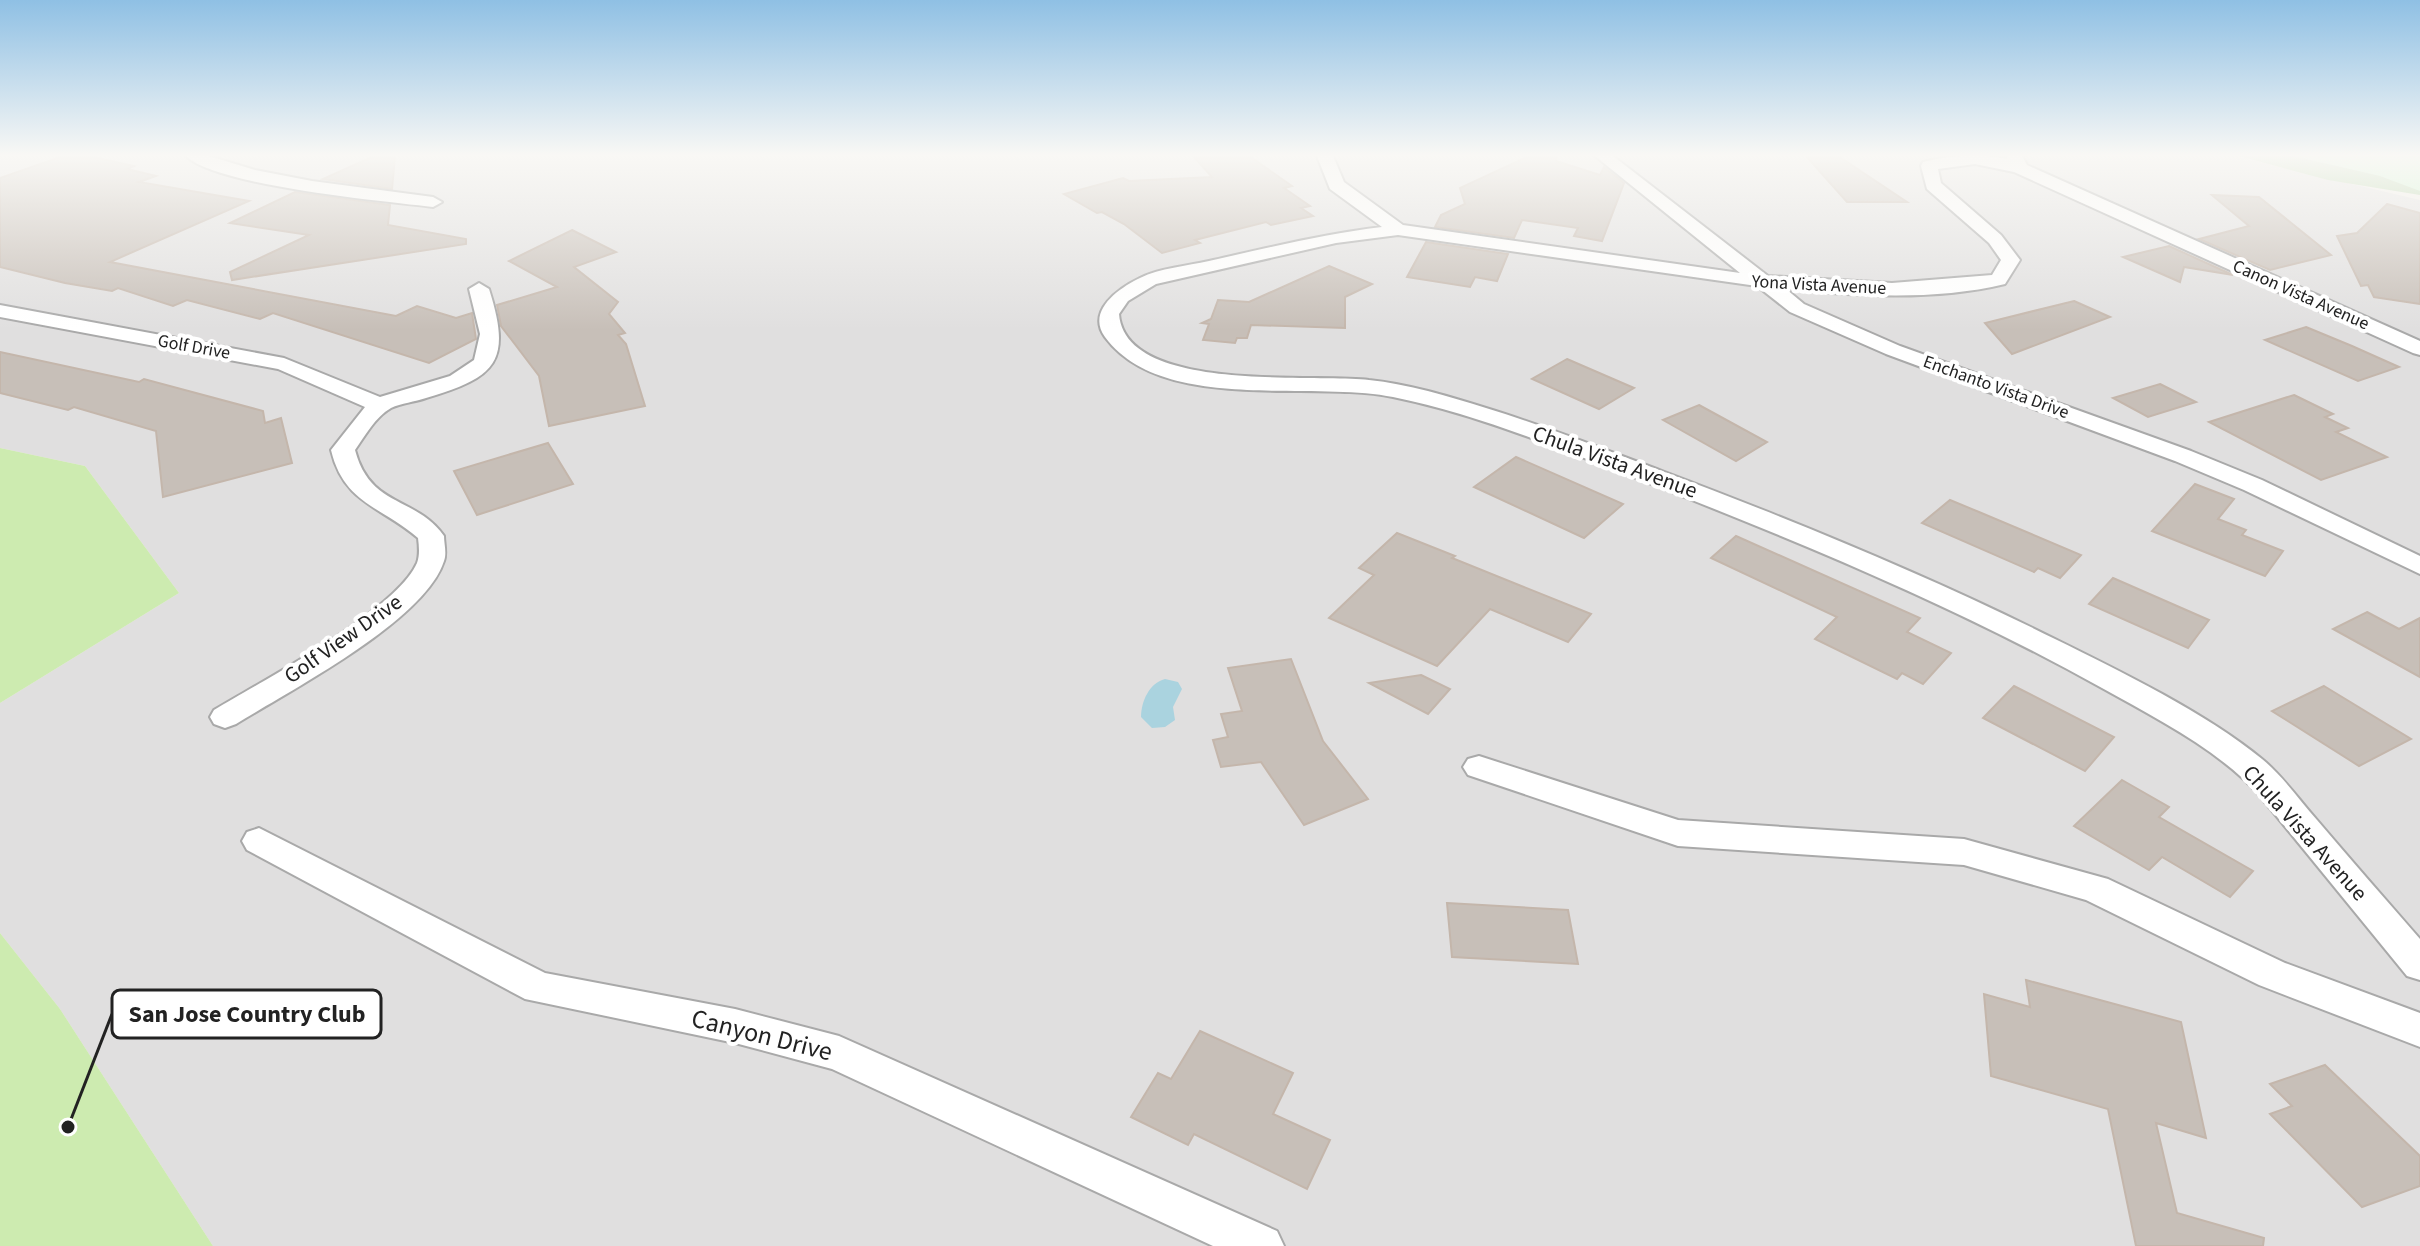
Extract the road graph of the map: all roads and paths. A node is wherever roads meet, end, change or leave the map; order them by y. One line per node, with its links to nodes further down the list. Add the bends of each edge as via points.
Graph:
1 (1376, 214): 5 (street)
2 (1679, 214): 6 (street, Enchanto Vista Drive)
3 (1966, 214): 6 (street, Yona Vista Avenue, via 2011,260 1998,280 1944,289)
4 (2129, 214): 9 (street, Canon Vista Avenue)
5 (1398, 230): 6 (street, Yona Vista Avenue); 15 (street, Chula Vista Avenue, via 1336,238 1150,280 1115,302 1106,317 1109,330 1151,366 1188,378 1362,386 1451,404 1794,529 2002,622 2152,701 2252,767)
6 (1771, 285): 11 (street, Enchanto Vista Drive, via 1797,308 1893,350 2183,456)
7 (479, 289): 10 (street, via 491,321 492,351 480,369 449,385)
8 (0, 311): 10 (street, Golf Drive, via 284,364)
9 (2420, 349)
10 (380, 405): 12 (street, Golf View Drive, via 343,450 346,470 358,489 414,519 431,536 432,560 404,601)
11 (2420, 566)
12 (225, 717)
13 (1479, 767): 16 (street, via 1678,833 1979,856 2096,889 2272,974)
14 (259, 841): 17 (street, Canyon Drive, via 538,988 735,1026 839,1053)
15 (2420, 965)
16 (2420, 1030)
17 (1262, 1246)

